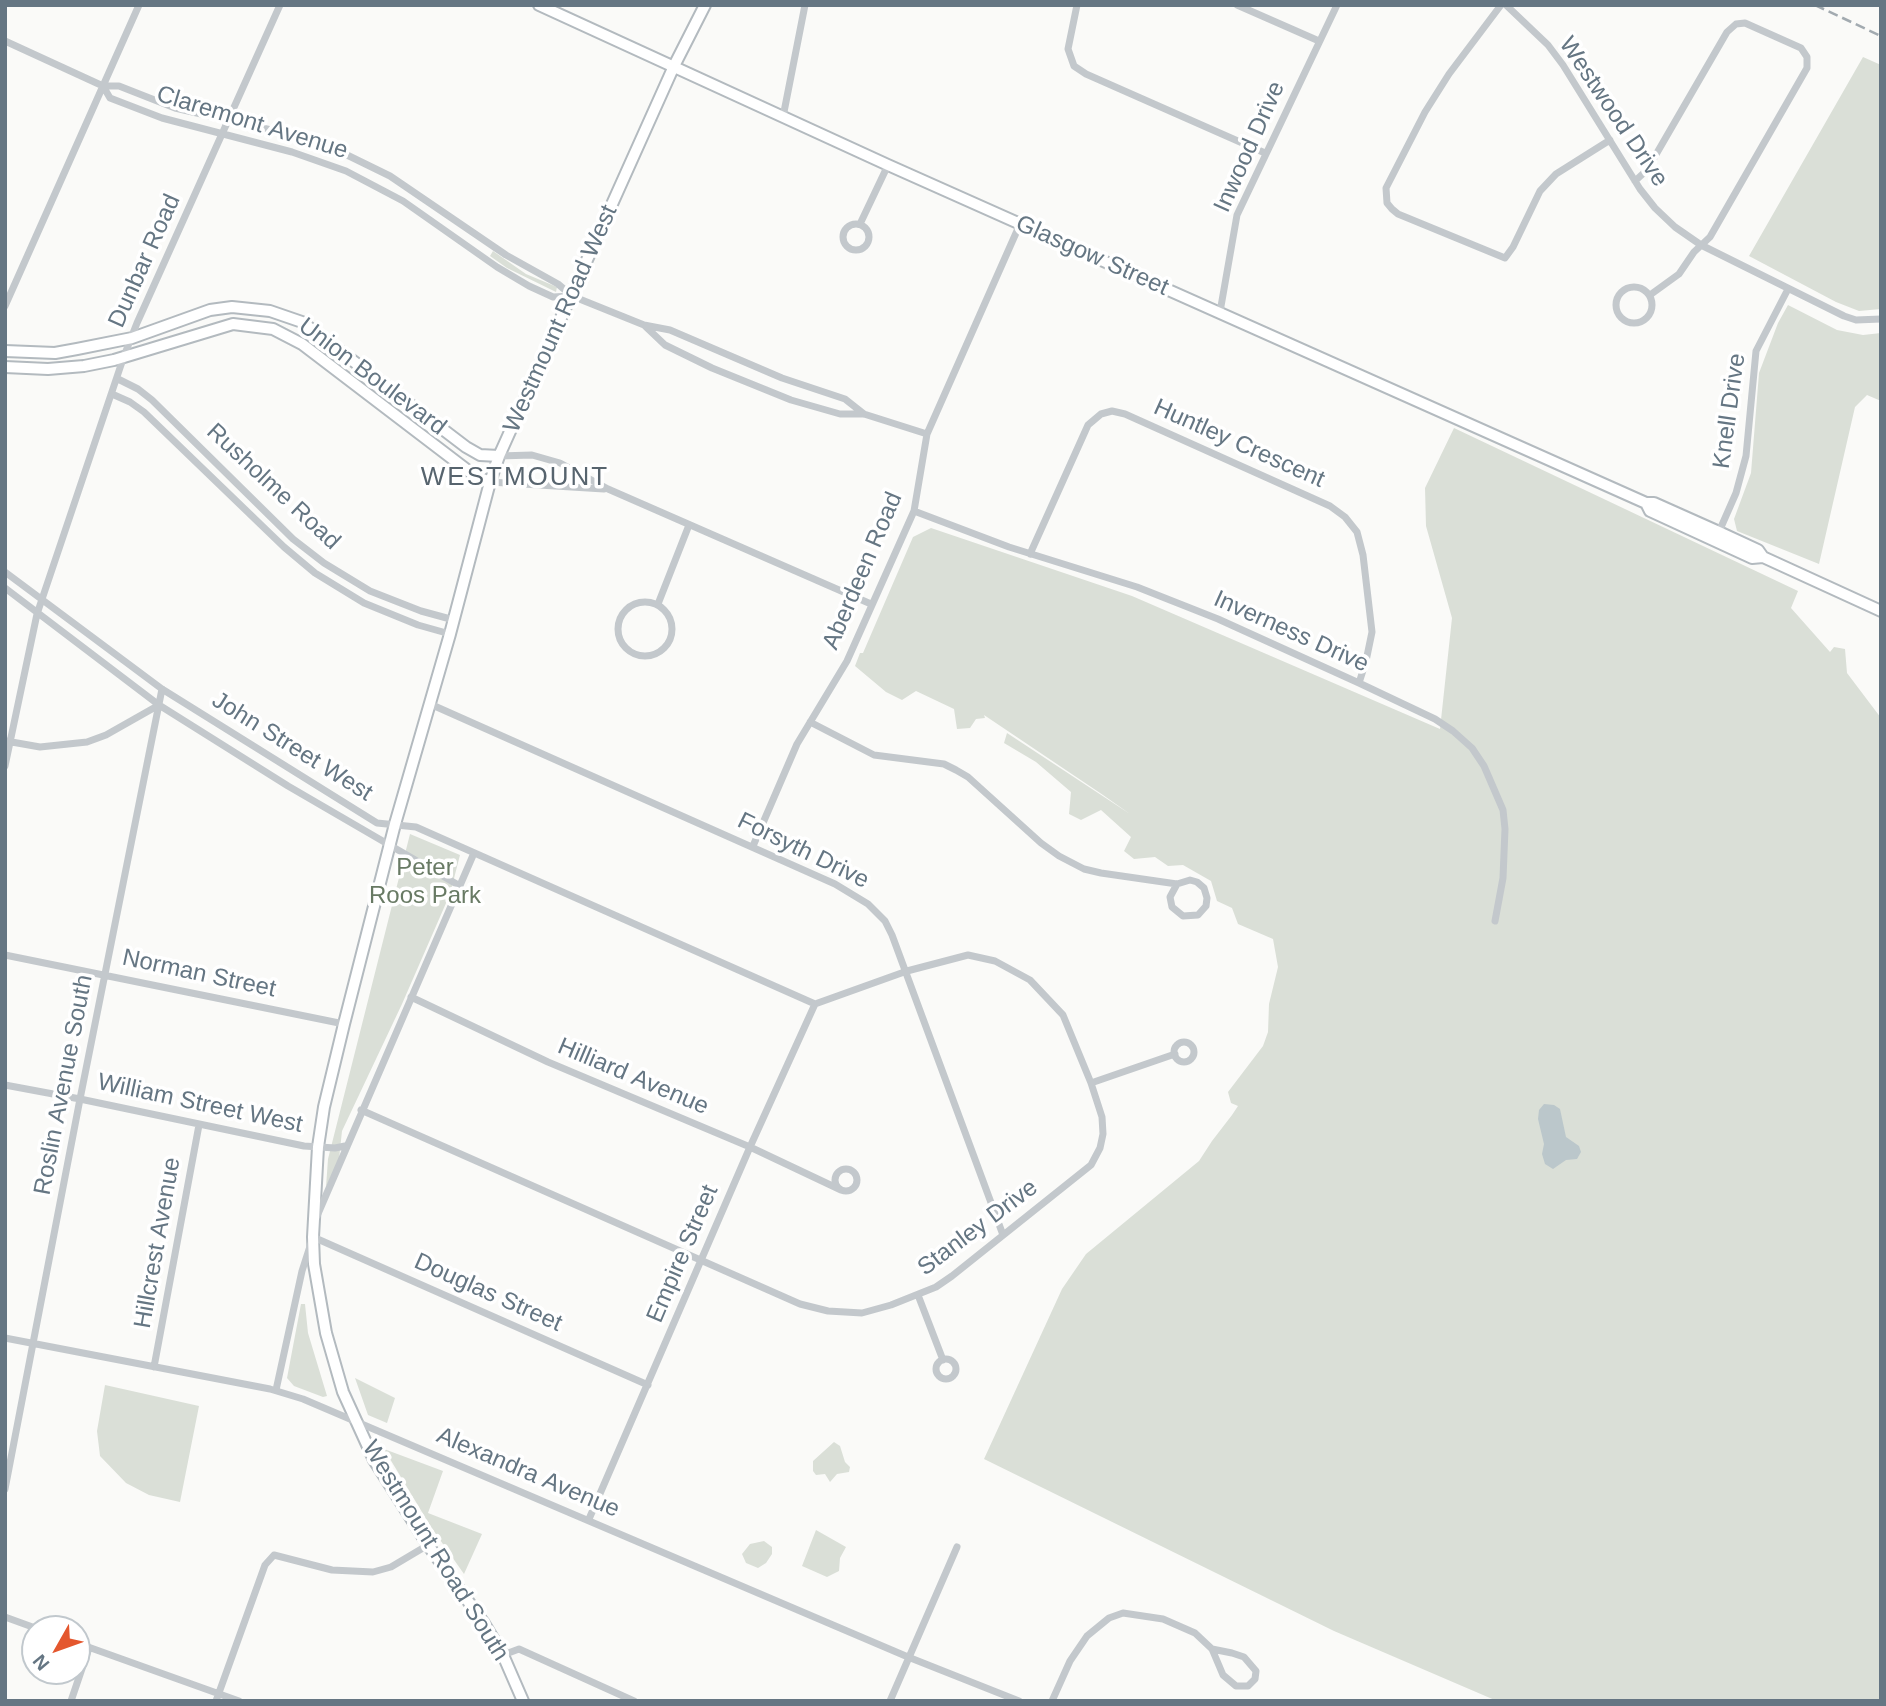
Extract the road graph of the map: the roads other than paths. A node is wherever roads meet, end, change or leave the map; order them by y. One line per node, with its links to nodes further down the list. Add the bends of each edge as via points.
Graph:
1 (139, 5): 13 (street)
2 (280, 5): 15 (street, Dunbar Road)
3 (539, 5): 12 (street, Glasgow Street)
4 (705, 5): 12 (street, Westmount Road West)
5 (805, 5): 14 (street)
6 (1077, 5): 18 (street, via 1068,49 1074,66)
7 (1237, 5): 11 (street)
8 (1336, 5): 11 (street, Inwood Drive)
9 (1504, 5): 17 (street, Westwood Drive, via 1548,45); 17 (street, via 1424,112 1386,188 1387,203 1398,214 1506,258 1540,191 1556,174)
10 (5, 41): 13 (street, Claremont Avenue)
11 (1319, 41): 18 (street, Inwood Drive)
12 (674, 66): 14 (street, Glasgow Street); 26 (street, Westmount Road West)
13 (103, 86): 15 (street, Claremont Avenue, via 119,86 175,108); 16 (street, Claremont Avenue, via 110,98); 27 (street)
14 (783, 117): 19 (street, Glasgow Street)
15 (228, 121): 16 (street, Dunbar Road); 26 (street, Claremont Avenue, via 280,132 368,164)
16 (222, 134): 26 (street, Claremont Avenue, via 346,171 403,201 529,286 553,297); 31 (street, Dunbar Road)
17 (1610, 140): 20 (street, Westwood Drive)
18 (1265, 153): 28 (street, Inwood Drive, via 1237,215)
19 (888, 165): 21 (street); 22 (street, Glasgow Street)
20 (1635, 181): 23 (street, Westwood Drive, via 1655,208); 23 (street, via 1647,170 1727,32 1745,23 1801,48 1807,68)
21 (860, 224)
22 (1020, 224): 28 (street, Glasgow Street); 38 (street, Aberdeen Road)
23 (1702, 245): 24 (street, Westwood Drive); 25 (street, via 1679,274)
24 (1788, 289): 29 (street, Westwood Drive, via 1856,320); 44 (street, Knell Drive, via 1756,351 1746,456)
25 (1650, 295): 25 (street, via 1636,287 1626,288 1616,305 1622,319 1630,323 1644,320 1651,311)
26 (572, 296): 30 (street, Claremont Avenue); 39 (street, Westmount Road West)
27 (5, 306)
28 (1220, 312): 44 (street, Glasgow Street, via 1654,503)
29 (1881, 319)
30 (644, 325): 37 (street, Claremont Avenue, via 670,330 782,378 845,399); 37 (street, Claremont Avenue, via 665,345 768,391 839,414)
31 (132, 338): 32 (street, Union Boulevard, via 55,353); 33 (street, Dunbar Road); 39 (street, Union Boulevard, via 210,310 253,308 286,315 317,333 466,447 480,455)
32 (5, 351)
33 (124, 356): 34 (street, Union Boulevard, via 72,367); 35 (street, Dunbar Road); 40 (street, Union Boulevard, via 225,326 273,329 302,344 475,476)
34 (5, 367)
35 (118, 379): 36 (street, Dunbar Road); 53 (street, Rusholme Road, via 152,400 293,539 324,563 370,591)
36 (113, 394): 48 (street, Dunbar Road); 54 (street, Rusholme Road, via 144,412 315,573 364,603)
37 (864, 414): 38 (street, Claremont Avenue)
38 (927, 434): 42 (street, Aberdeen Road)
39 (499, 456): 40 (street, Westmount Road West); 41 (street, Union Boulevard, via 532,455 561,463)
40 (490, 482): 41 (street, Union Boulevard); 53 (street, Westmount Road West)
41 (608, 489): 43 (street, Union Boulevard)
42 (914, 511): 45 (street, Inverness Drive); 50 (street, Aberdeen Road)
43 (689, 525): 49 (street); 50 (street, Union Boulevard)
44 (1717, 536): 51 (street, Glasgow Street, via 1752,558 1763,557)
45 (1030, 554): 55 (street, Inverness Drive, via 1137,587); 55 (street, Huntley Crescent, via 1088,425 1101,414 1125,414 1330,506 1345,517 1357,531 1363,555 1372,632)
46 (5, 572): 48 (street, John Street West)
47 (5, 588): 52 (street, John Street West)
48 (42, 601): 52 (street, Dunbar Road); 56 (street, John Street West)
49 (658, 604): 49 (street, via 632,604 621,616 618,635 631,653 650,656 669,643 673,625)
50 (871, 604): 59 (street, Aberdeen Road, via 847,661)
51 (1881, 611)
52 (37, 614): 58 (street, John Street West); 60 (street, Dunbar Road)
53 (454, 620): 54 (street, Westmount Road West)
54 (450, 634): 57 (street, Westmount Road West)
55 (1359, 683): 69 (street, Inverness Drive, via 1436,719 1462,738 1484,766 1503,810 1505,829)
56 (162, 689): 58 (street, Roslin Avenue South); 63 (street, John Street West, via 377,823)
57 (430, 704): 61 (street, Westmount Road West); 65 (street, Forsyth Drive)
58 (159, 705): 60 (street, via 88,742 40,747); 64 (street, John Street West); 72 (street, Roslin Avenue South)
59 (810, 722): 65 (street, Aberdeen Road); 67 (street, via 874,755 944,764 956,770 1041,843 1084,869)
60 (8, 741): 62 (street, Dunbar Road)
61 (413, 765): 63 (street, Westmount Road South)
62 (5, 766)
63 (395, 824): 64 (street, Westmount Road South); 66 (street, John Street West, via 416,827)
64 (390, 845): 68 (street, John Street West); 75 (street, Westmount Road South)
65 (753, 846): 71 (street, Forsyth Drive, via 868,904 885,921)
66 (474, 853): 68 (street, Westmount Road South); 74 (street, John Street West)
67 (1177, 884): 67 (street, via 1171,891 1172,907 1183,916 1198,915 1206,906 1204,888 1190,880)
68 (460, 886): 73 (street, Westmount Road South)
69 (1495, 921)
70 (5, 955): 72 (street, Norman Street)
71 (907, 971): 74 (street, Stanley Drive); 77 (street, Stanley Drive, via 968,955 995,961 1031,980 1063,1015); 87 (street, Forsyth Drive)
72 (105, 974): 75 (street, Norman Street); 79 (street, Roslin Avenue South)
73 (411, 997): 80 (street, Westmount Road South); 84 (street, Hilliard Avenue, via 548,1062)
74 (815, 1004): 84 (street, Empire Street)
75 (344, 1024): 83 (street, Westmount Road South)
76 (1175, 1054): 77 (street)
77 (1091, 1083): 87 (street, Stanley Drive, via 1103,1134 1091,1165)
78 (5, 1085): 79 (street, William Street West)
79 (80, 1099): 81 (street, William Street West); 92 (street, Roslin Avenue South)
80 (361, 1110): 82 (street, Westmount Road South); 89 (street, Stanley Drive)
81 (199, 1125): 83 (street, William Street West); 94 (street, Hillcrest Avenue)
82 (345, 1146): 83 (street, William Street West); 86 (street, Westmount Road South)
83 (318, 1147): 86 (street, Westmount Road South)
84 (750, 1147): 85 (street, Hilliard Avenue); 89 (street, Empire Street)
85 (841, 1190)
86 (313, 1223): 88 (street, Westmount Road South)
87 (1003, 1235): 90 (street, Stanley Drive, via 953,1276)
88 (313, 1237): 95 (street, Douglas Street); 96 (street, Westmount Road South); 97 (street, Westmount Road South, via 326,1333)
89 (701, 1262): 90 (street, Stanley Drive, via 800,1304 828,1311 862,1313); 95 (street, Empire Street)
90 (918, 1295): 93 (street)
91 (5, 1338): 92 (street, Alexandra Avenue)
92 (34, 1344): 94 (street, Alexandra Avenue); 98 (street, Roslin Avenue South)
93 (943, 1360)
94 (154, 1367): 96 (street, Alexandra Avenue)
95 (648, 1385): 99 (street, Empire Street)
96 (276, 1390): 97 (street, Alexandra Avenue)
97 (356, 1422): 99 (street, Alexandra Avenue); 100 (street, Westmount Road South, via 374,1460)
98 (5, 1489)
99 (589, 1519): 105 (street, Alexandra Avenue)
100 (428, 1545): 104 (street, Westmount Road South); 106 (street, via 373,1572 332,1570 274,1555 265,1565)
101 (957, 1547): 105 (street)
102 (91, 1649): 106 (street)
103 (1212, 1649): 103 (street, via 1229,1681 1242,1688 1252,1683 1257,1675 1252,1664 1233,1653); 112 (street, via 1195,1633 1171,1622 1123,1613 1087,1636)
104 (503, 1655): 108 (street, Westmount Road South); 109 (street, via 519,1649)
105 (908, 1657): 110 (street); 111 (street, Alexandra Avenue)
106 (218, 1697): 107 (street)
107 (239, 1701)
108 (523, 1701)
109 (634, 1701)
110 (890, 1701)
111 (1018, 1701)
112 (1052, 1701)

